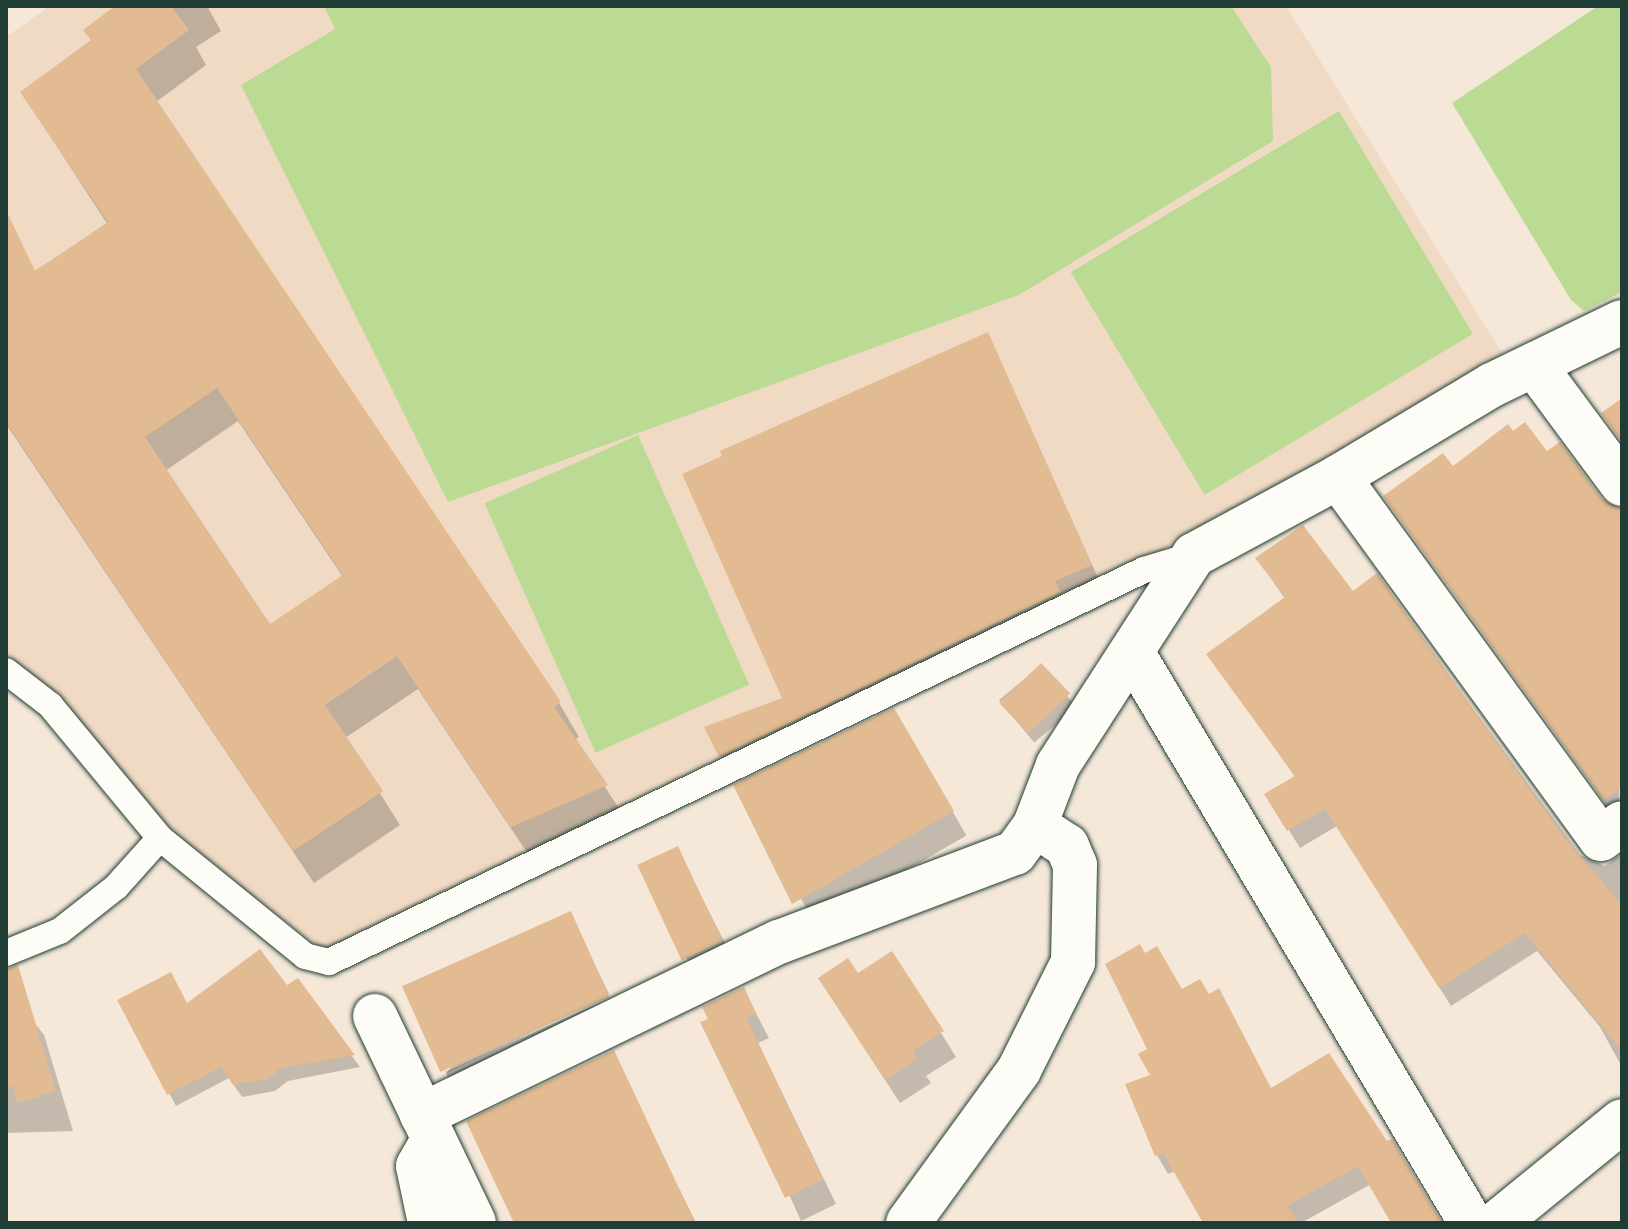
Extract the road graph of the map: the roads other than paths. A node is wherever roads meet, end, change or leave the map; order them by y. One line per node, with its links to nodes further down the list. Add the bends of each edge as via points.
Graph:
1 (1622, 322): 2 (street)
2 (1534, 365): 3 (street); 4 (street)
3 (1338, 477): 5 (street); 8 (street, via 1601,839)
4 (1622, 484)
5 (1194, 555): 6 (street); 10 (lane, via 1144,570 329,962 305,956)
6 (1132, 652): 9 (street, via 1058,765); 15 (street)
7 (6, 671): 10 (lane, via 50,705)
8 (1622, 823)
9 (1035, 825): 14 (street, via 1015,853 994,865 779,942); 18 (street, via 1067,846 1075,865 1073,962 1019,1070)
10 (160, 838): 11 (lane, via 127,877 60,931)
11 (6, 953)
12 (375, 1016): 14 (street)
13 (1622, 1121): 15 (street)
14 (427, 1128): 16 (street, via 418,1166); 17 (street)
15 (1498, 1221)
16 (430, 1223)
17 (474, 1223)
18 (908, 1223)

